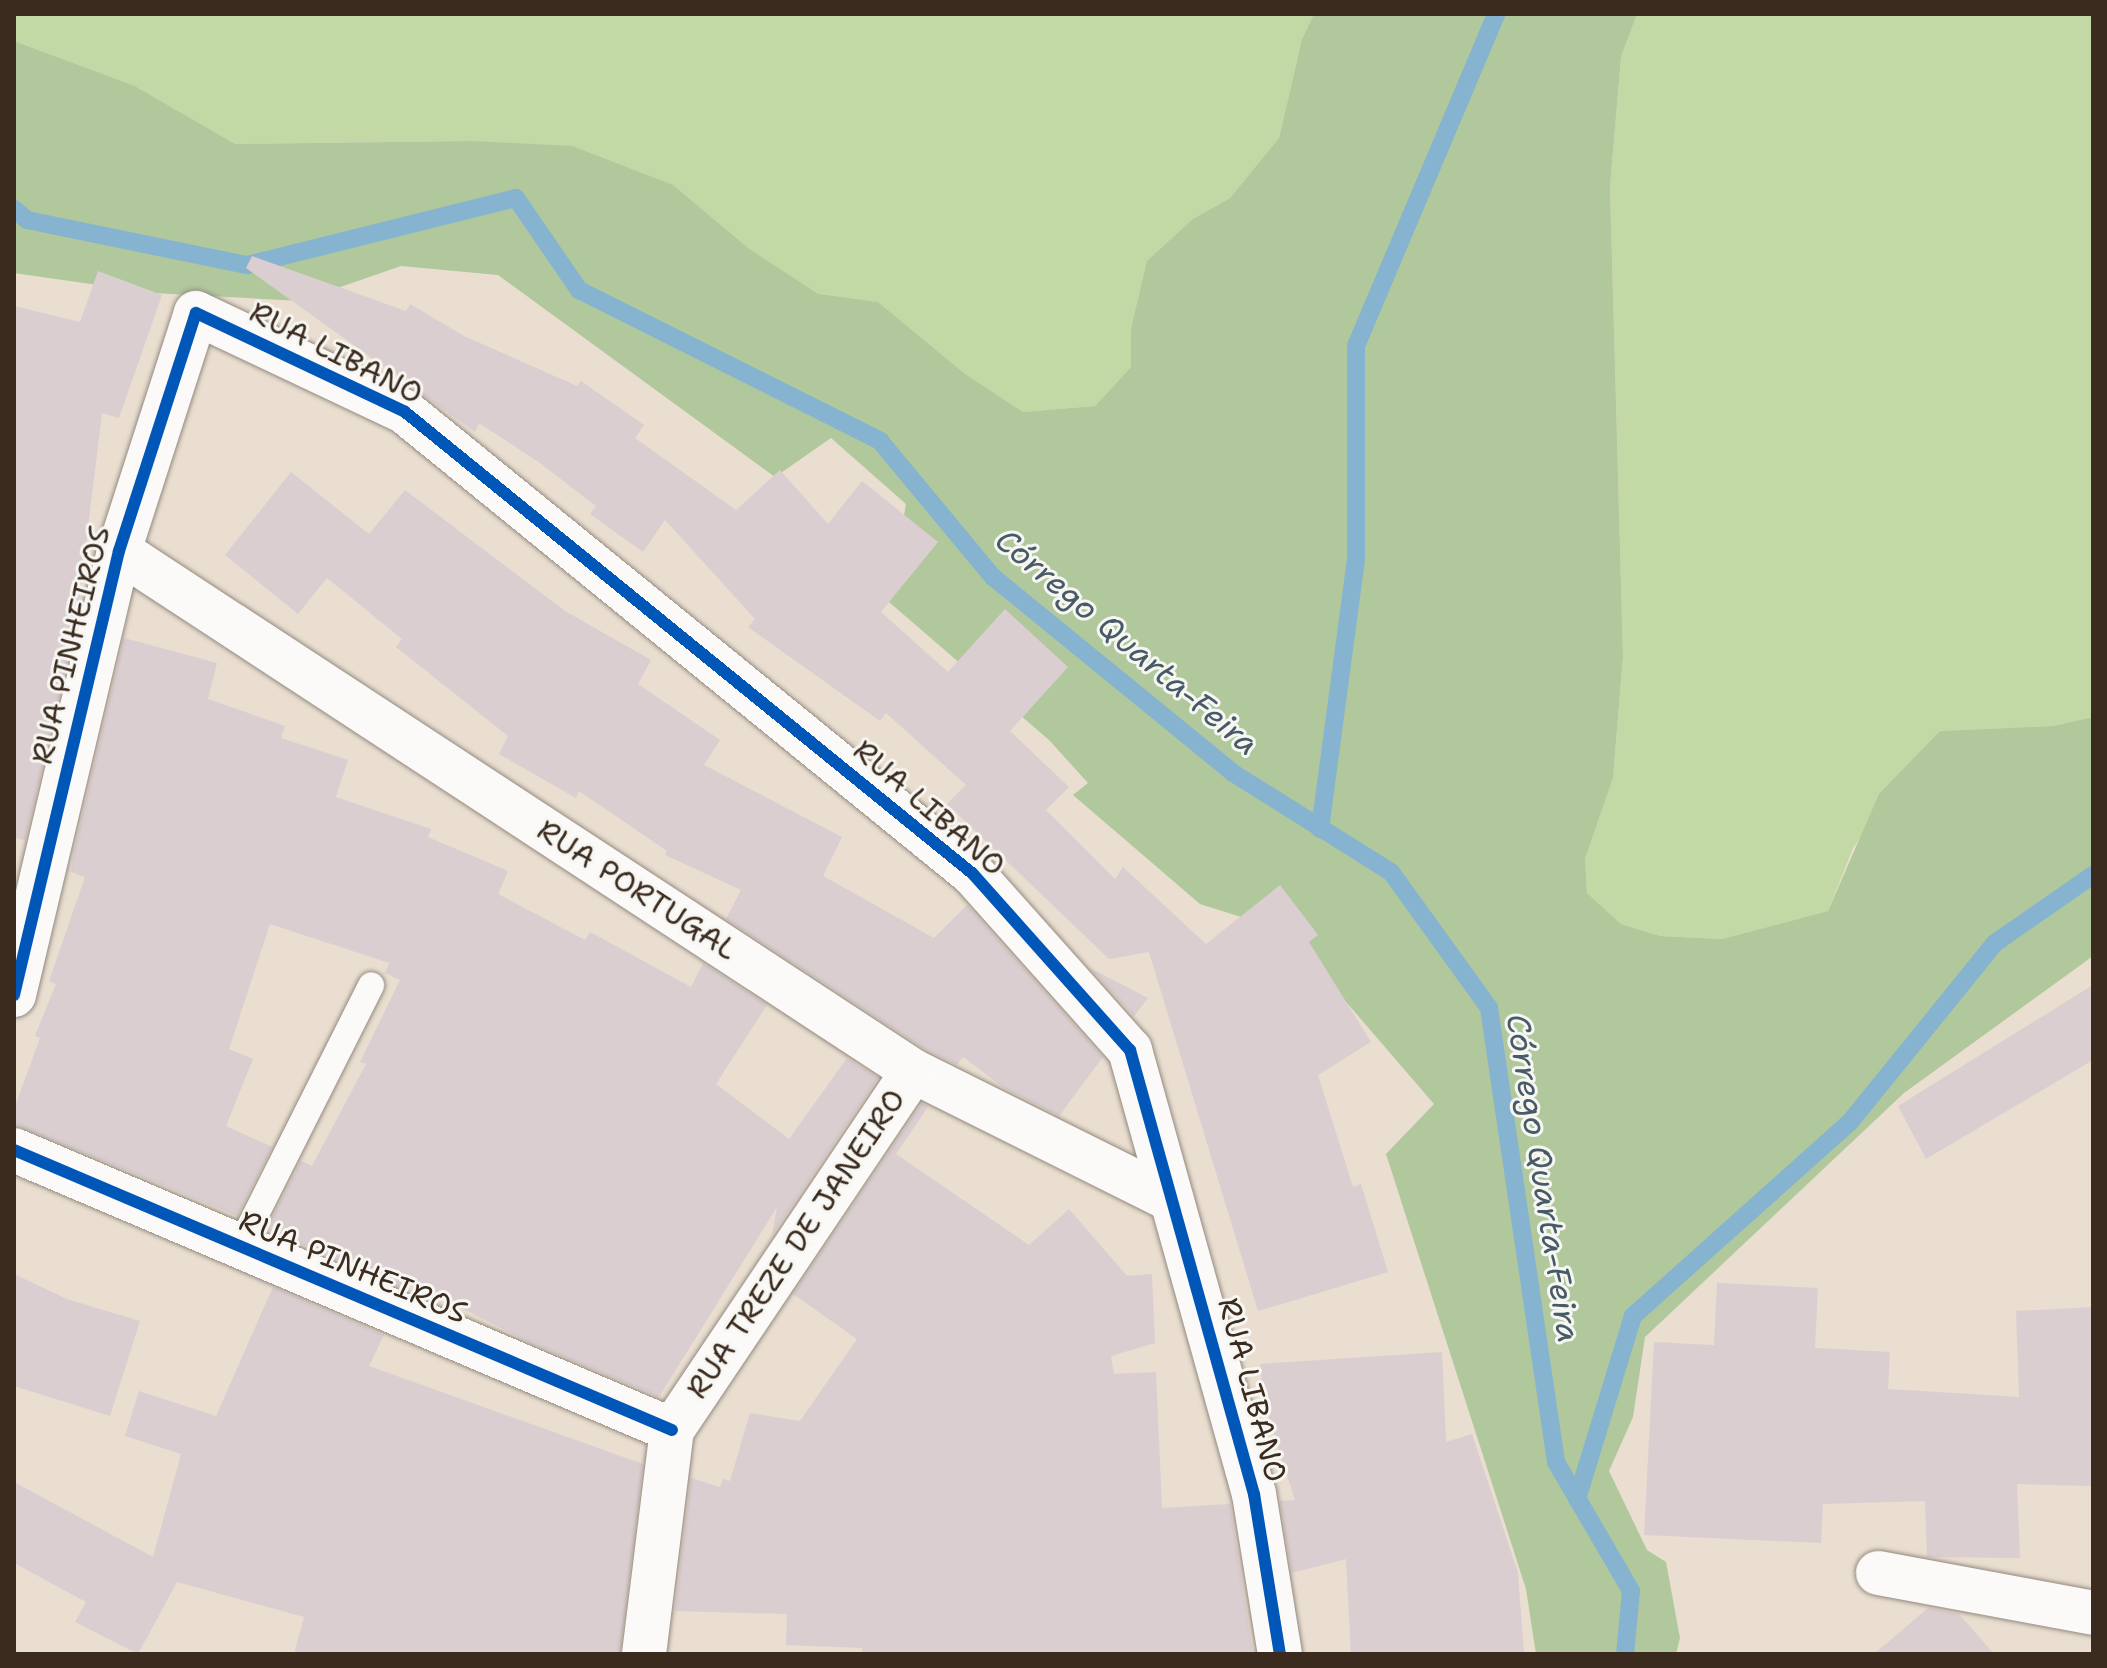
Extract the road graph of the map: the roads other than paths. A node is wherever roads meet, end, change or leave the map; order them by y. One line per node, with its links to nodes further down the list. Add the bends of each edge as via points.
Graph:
1 (196, 313): 2 (street, RUA PINHEIROS); 7 (street, RUA LIBANO, via 405,412 973,874 1130,1050)
2 (119, 551): 4 (street, RUA PINHEIROS); 5 (street, RUA PORTUGAL)
3 (371, 985): 8 (lane)
4 (14, 995)
5 (913, 1071): 7 (street, RUA PORTUGAL); 9 (street, RUA TREZE DE JANEIRO)
6 (14, 1150): 8 (street, RUA PINHEIROS)
7 (1172, 1200): 13 (street, RUA LIBANO, via 1254,1494)
8 (239, 1248): 9 (street, RUA PINHEIROS)
9 (672, 1430): 12 (street, RUA TREZE DE JANEIRO)
10 (1878, 1573): 11 (street)
11 (2093, 1613)
12 (644, 1654)
13 (1280, 1654)

